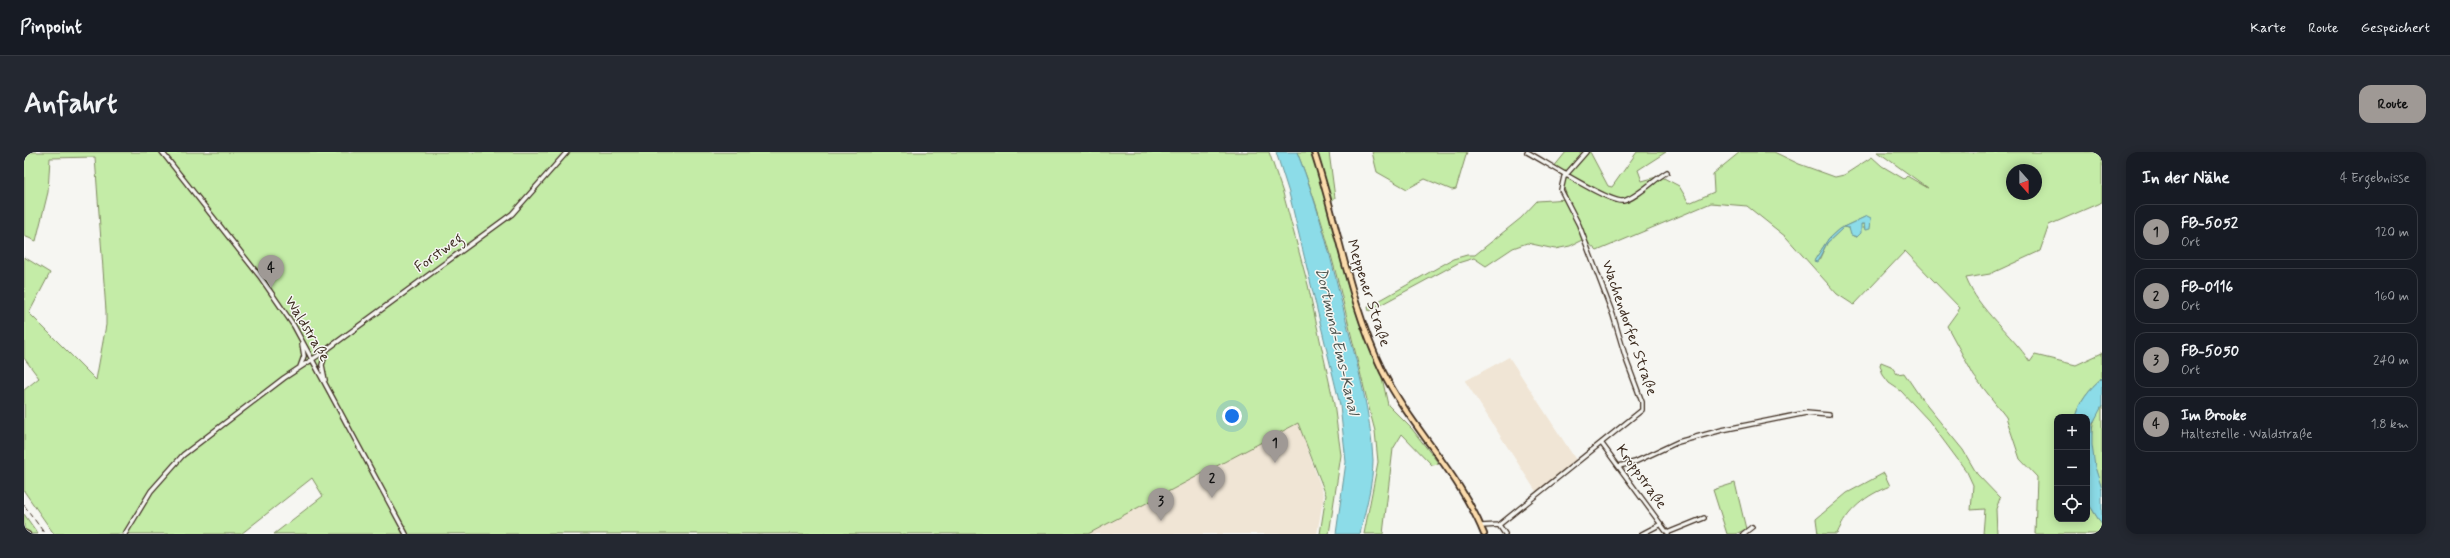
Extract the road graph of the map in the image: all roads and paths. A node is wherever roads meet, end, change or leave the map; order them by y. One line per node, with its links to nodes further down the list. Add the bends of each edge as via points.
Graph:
1 (162, 152): 8 (street, Waldstraße, via 261,278)
2 (567, 152): 9 (street, Forstweg, via 512,214)
3 (1314, 152): 19 (main road, Meppener Straße, via 1358,309 1375,354 1398,398 1460,486)
4 (1527, 152): 7 (street)
5 (1586, 152): 7 (street)
6 (1666, 172): 7 (street, via 1633,197 1623,201 1604,196)
7 (1566, 173): 14 (street, Wachendorfer Straße, via 1561,190 1579,225 1608,301 1643,406 1639,415)
8 (300, 337): 10 (street, Waldstraße); 11 (street, via 304,356)
9 (328, 349): 10 (street, Forstweg); 12 (street, via 322,365)
10 (313, 360): 11 (street, Forstweg); 12 (street, Waldstraße)
11 (299, 368): 23 (street, Forstweg, via 183,455 151,491)
12 (327, 386): 24 (street, Waldstraße)
13 (1829, 414): 15 (street, via 1806,413 1722,430 1678,442 1635,462)
14 (1602, 444): 15 (street, Kroppstraße); 18 (street, Wachendorfer Straße)
15 (1619, 466): 17 (street, Kroppstraße)
16 (1704, 518): 28 (street)
17 (1661, 524): 27 (street, Kroppstraße); 28 (street, Kroppstraße)
18 (1499, 525): 19 (street); 26 (street)
19 (1481, 526): 25 (main road, Meppener Straße)
20 (1752, 527): 29 (street)
21 (24, 532): 22 (street)
22 (28, 534)
23 (125, 534)
24 (406, 534)
25 (1484, 534)
26 (1505, 534)
27 (1642, 534)
28 (1667, 534)
29 (1743, 534)

